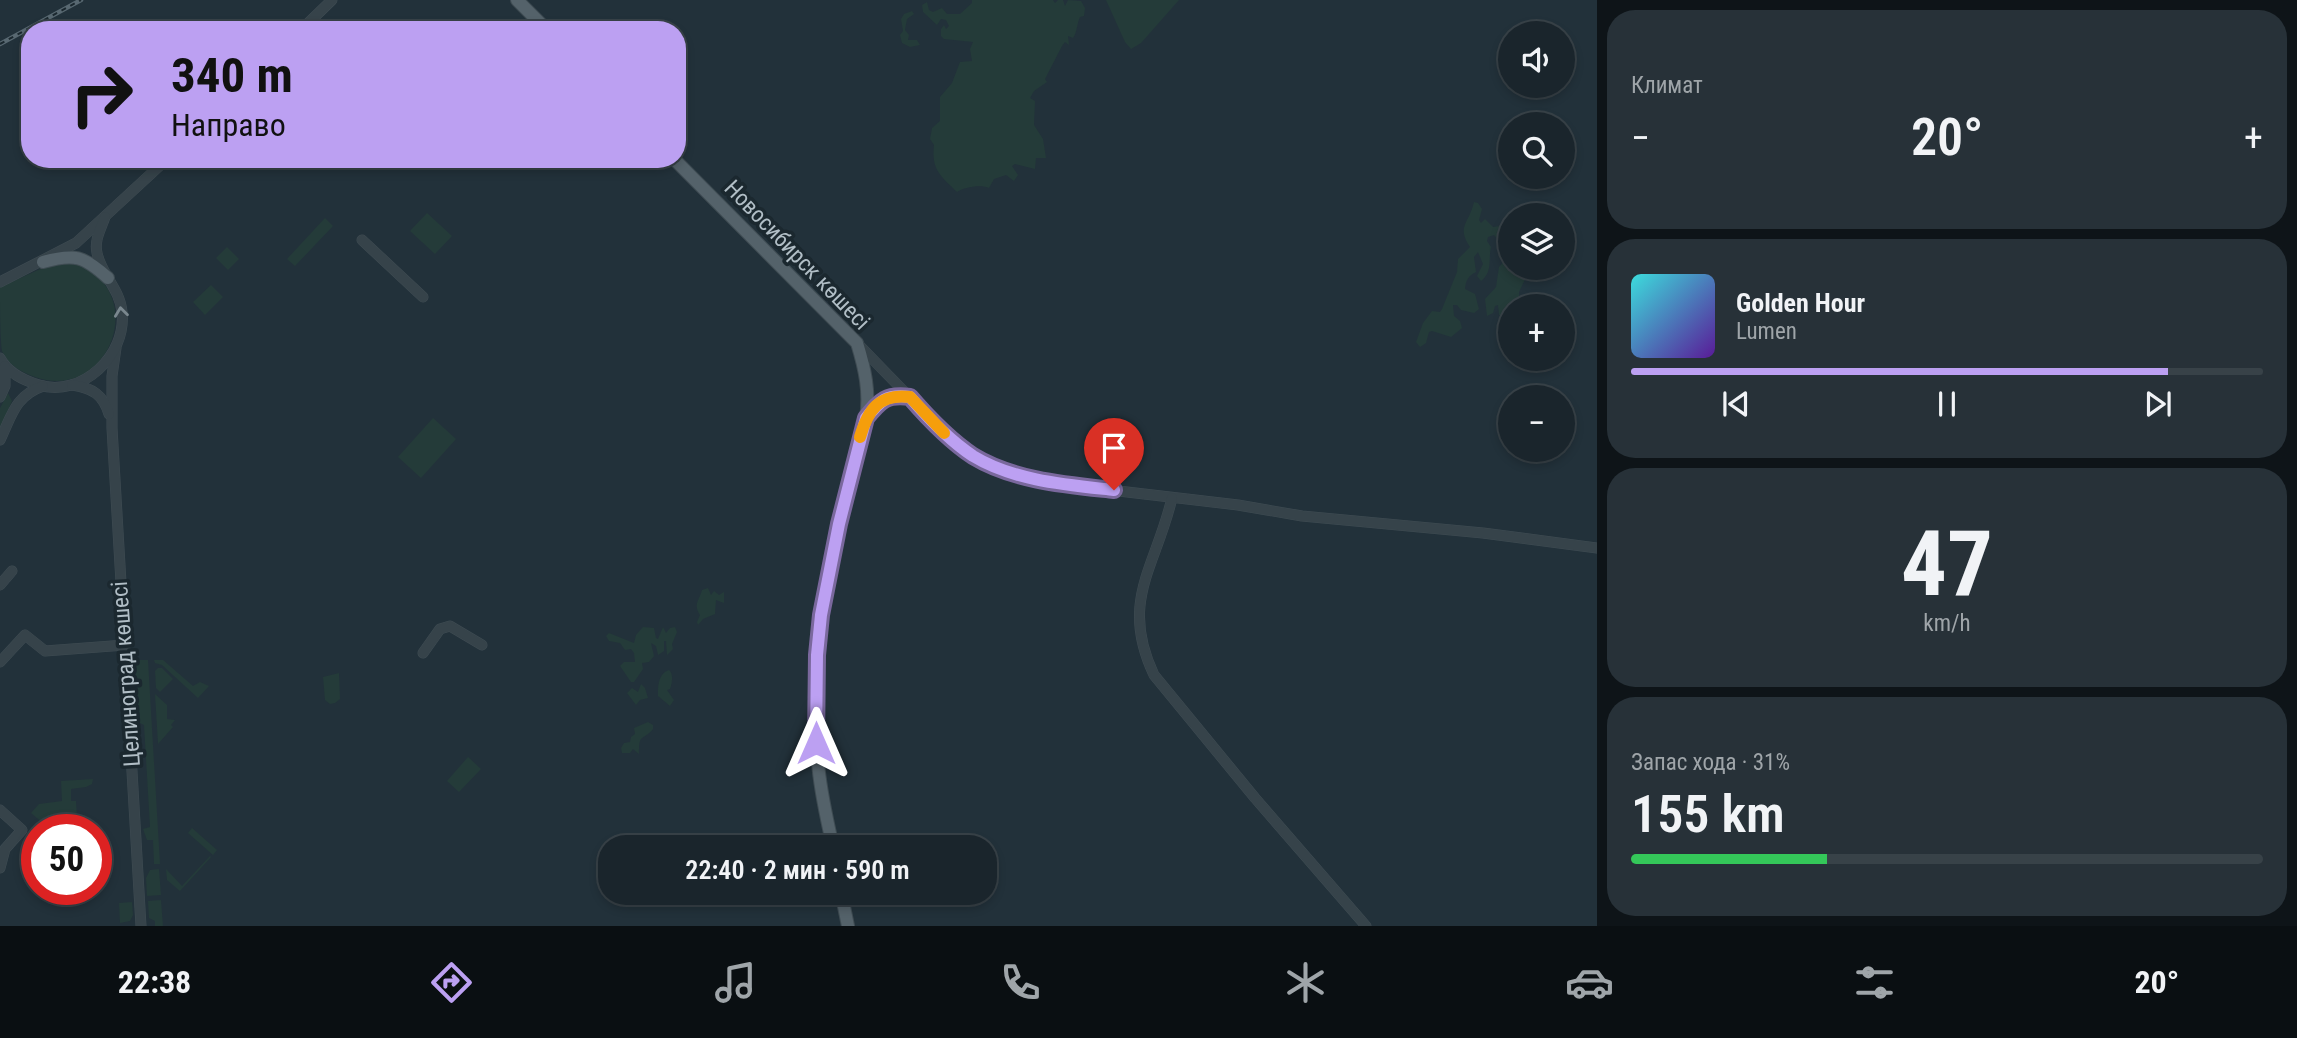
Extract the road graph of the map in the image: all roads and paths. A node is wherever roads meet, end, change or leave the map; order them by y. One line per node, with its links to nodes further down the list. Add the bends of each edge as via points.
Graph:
1 (332, 0): 3 (street)
2 (517, 0): 4 (main road)
3 (310, 21)
4 (538, 21)
5 (157, 168): 7 (street)
6 (683, 168): 13 (main road, Новосибирск көшесі)
7 (105, 217): 9 (street, via 76,243); 10 (street, Целиноград көшесі, via 96,246)
8 (362, 240): 12 (street)
9 (43, 262): 10 (main road, via 77,257); 11 (street)
10 (108, 278): 14 (street, Целиноград көшесі, one-way to 10, via 122,312)
11 (0, 280)
12 (423, 297)
13 (857, 343): 19 (street); 20 (main road, Новосибирск көшесі, via 867,384)
14 (116, 348): 16 (street, via 93,373); 21 (street, Целиноград көшесі)
15 (2, 362): 17 (street, via 21,378); 18 (street, via 5,386)
16 (68, 384): 17 (street); 21 (street, via 95,391)
17 (43, 386): 22 (street, via 20,399)
18 (0, 397)
19 (910, 397): 20 (street, via 886,398); 23 (street, via 952,441 1001,469 1044,480)
20 (866, 418): 32 (main road, Новосибирск көшесі, via 828,578 817,655 818,762)
21 (112, 422): 27 (street, Целиноград көшесі)
22 (0, 440)
23 (1172, 498): 24 (street); 37 (street, via 1147,568 1138,613 1140,635 1154,674)
24 (1597, 548)
25 (12, 571): 26 (street)
26 (0, 584)
27 (125, 645): 30 (street, via 45,651 25,635); 35 (street, Целиноград көшесі)
28 (482, 645): 29 (street, via 450,626 440,629)
29 (424, 653)
30 (0, 662)
31 (0, 810): 33 (street, via 22,830 5,849)
32 (831, 835)
33 (0, 868)
34 (844, 905): 36 (main road)
35 (141, 926)
36 (848, 926)
37 (1366, 926)

